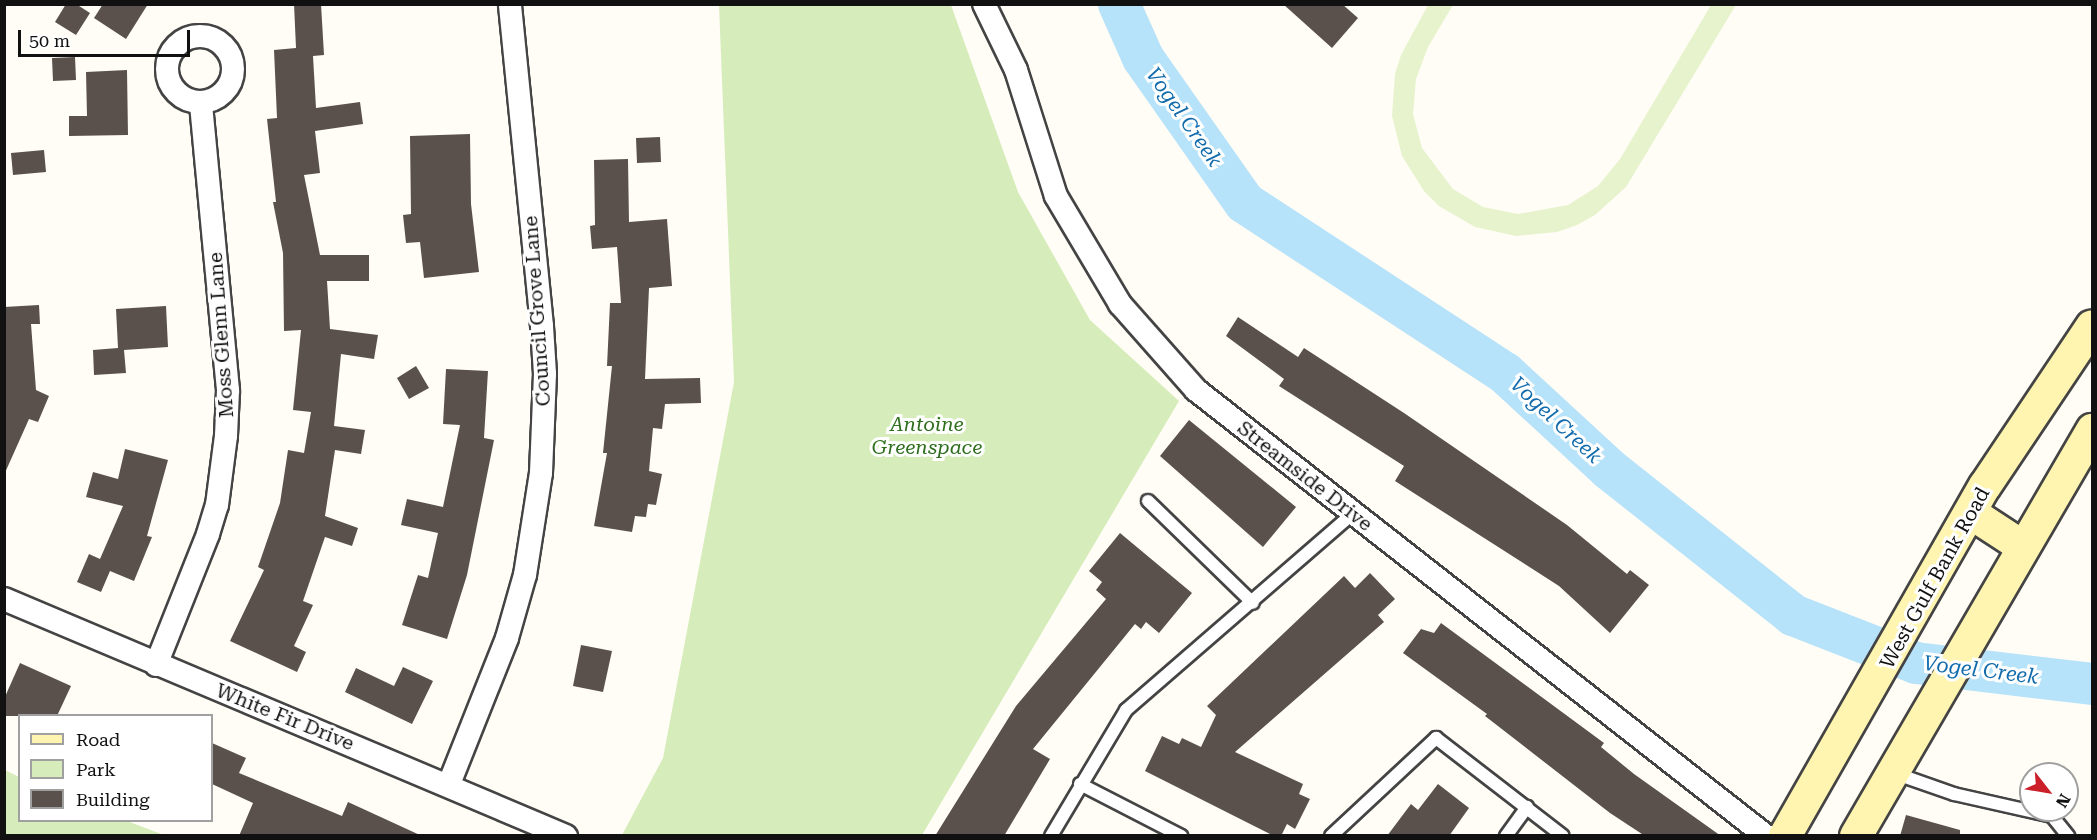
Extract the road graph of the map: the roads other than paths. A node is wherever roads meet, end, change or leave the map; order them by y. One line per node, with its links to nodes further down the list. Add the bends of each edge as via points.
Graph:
1 (510, 4): 14 (street, Council Grove Lane, via 542,326 545,374 541,473 525,575 507,638)
2 (984, 4): 8 (street, Streamside Drive, via 1016,70 1056,196 1120,304 1196,390)
3 (201, 102): 12 (street, Moss Glenn Lane, via 228,390 226,436 217,505)
4 (2092, 326): 7 (main road, West Gulf Bank Road)
5 (2092, 430): 9 (main road)
6 (1148, 501): 11 (lane)
7 (1971, 513): 9 (main road); 24 (main road, West Gulf Bank Road)
8 (1352, 514): 11 (lane); 23 (street, Streamside Drive)
9 (2023, 547): 13 (main road)
10 (4, 599): 12 (street, White Fir Drive)
11 (1253, 603): 15 (lane, via 1126,710)
12 (156, 664): 14 (street, White Fir Drive)
13 (1894, 773): 25 (main road); 26 (lane, via 1954,794 2052,816)
14 (448, 784): 17 (street, White Fir Drive)
15 (1080, 784): 18 (lane); 19 (lane)
16 (1527, 807): 20 (lane, via 1436,738); 21 (lane); 22 (lane)
17 (566, 836)
18 (1051, 836)
19 (1181, 836)
20 (1331, 836)
21 (1506, 836)
22 (1563, 836)
23 (1766, 836)
24 (1785, 836)
25 (1856, 836)
26 (2068, 836)

